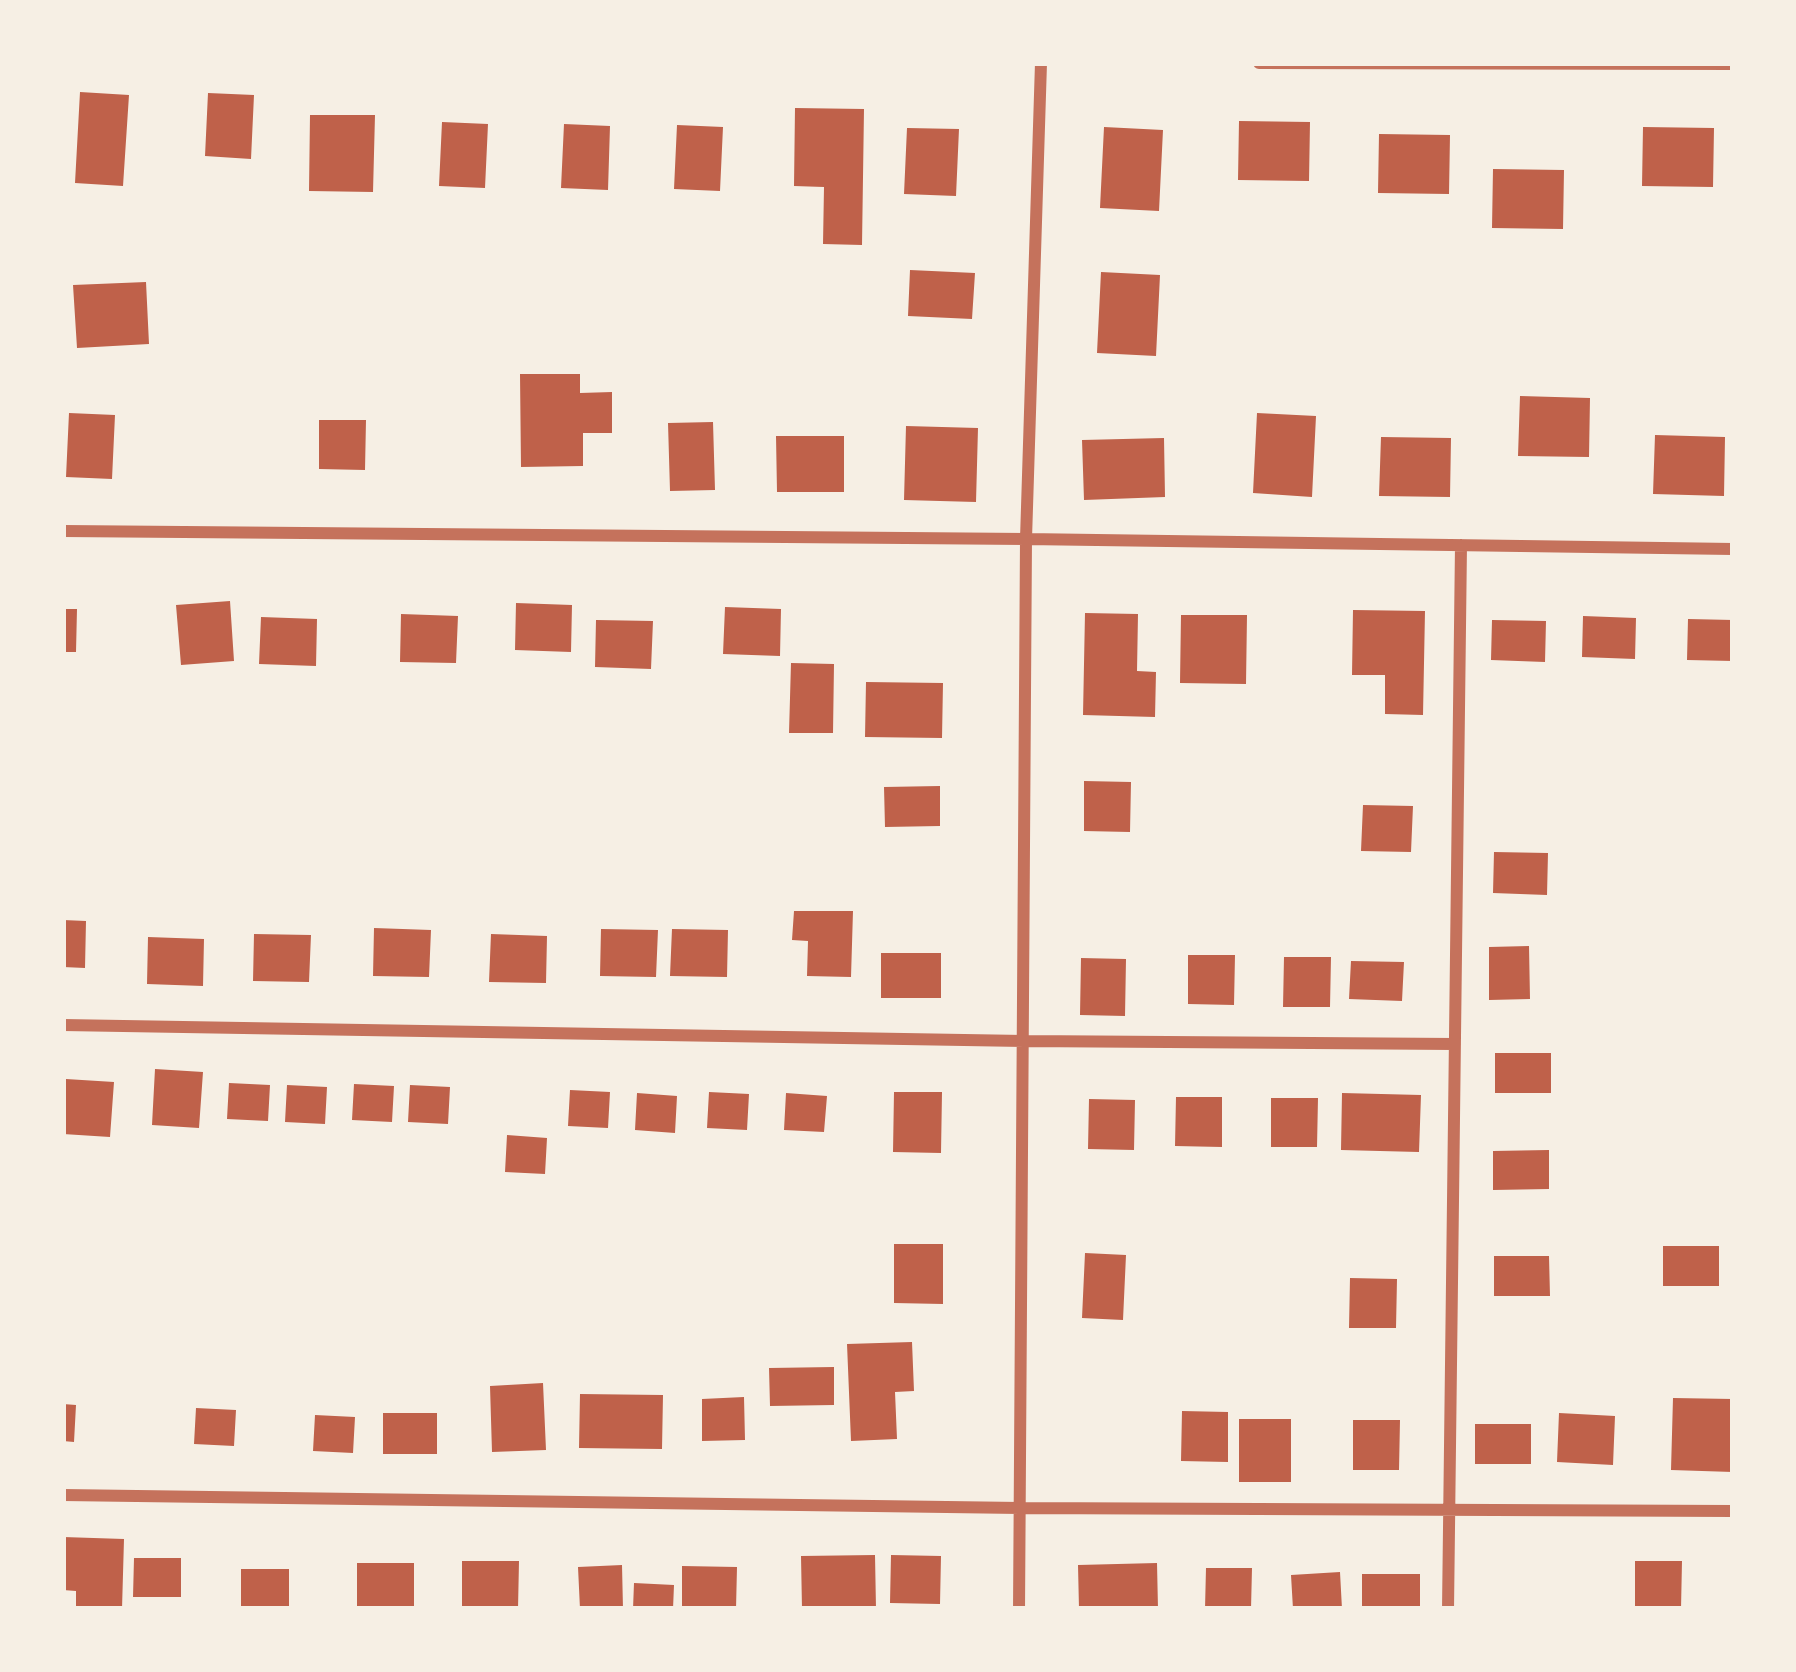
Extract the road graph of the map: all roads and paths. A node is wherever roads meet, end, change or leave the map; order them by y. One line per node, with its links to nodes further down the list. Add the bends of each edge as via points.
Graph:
1 (1041, 63): 5 (street)
2 (1259, 63): 3 (street)
3 (1733, 64)
4 (63, 531): 5 (street)
5 (1026, 539): 6 (street); 9 (street)
6 (1461, 545): 7 (street); 10 (street)
7 (1733, 549)
8 (63, 1025): 9 (street)
9 (1024, 1041): 10 (street); 12 (street)
10 (1455, 1044): 13 (street)
11 (63, 1495): 12 (street)
12 (1020, 1508): 13 (street); 15 (street)
13 (1450, 1509): 14 (street); 16 (street)
14 (1733, 1510)
15 (1019, 1609)
16 (1448, 1609)

